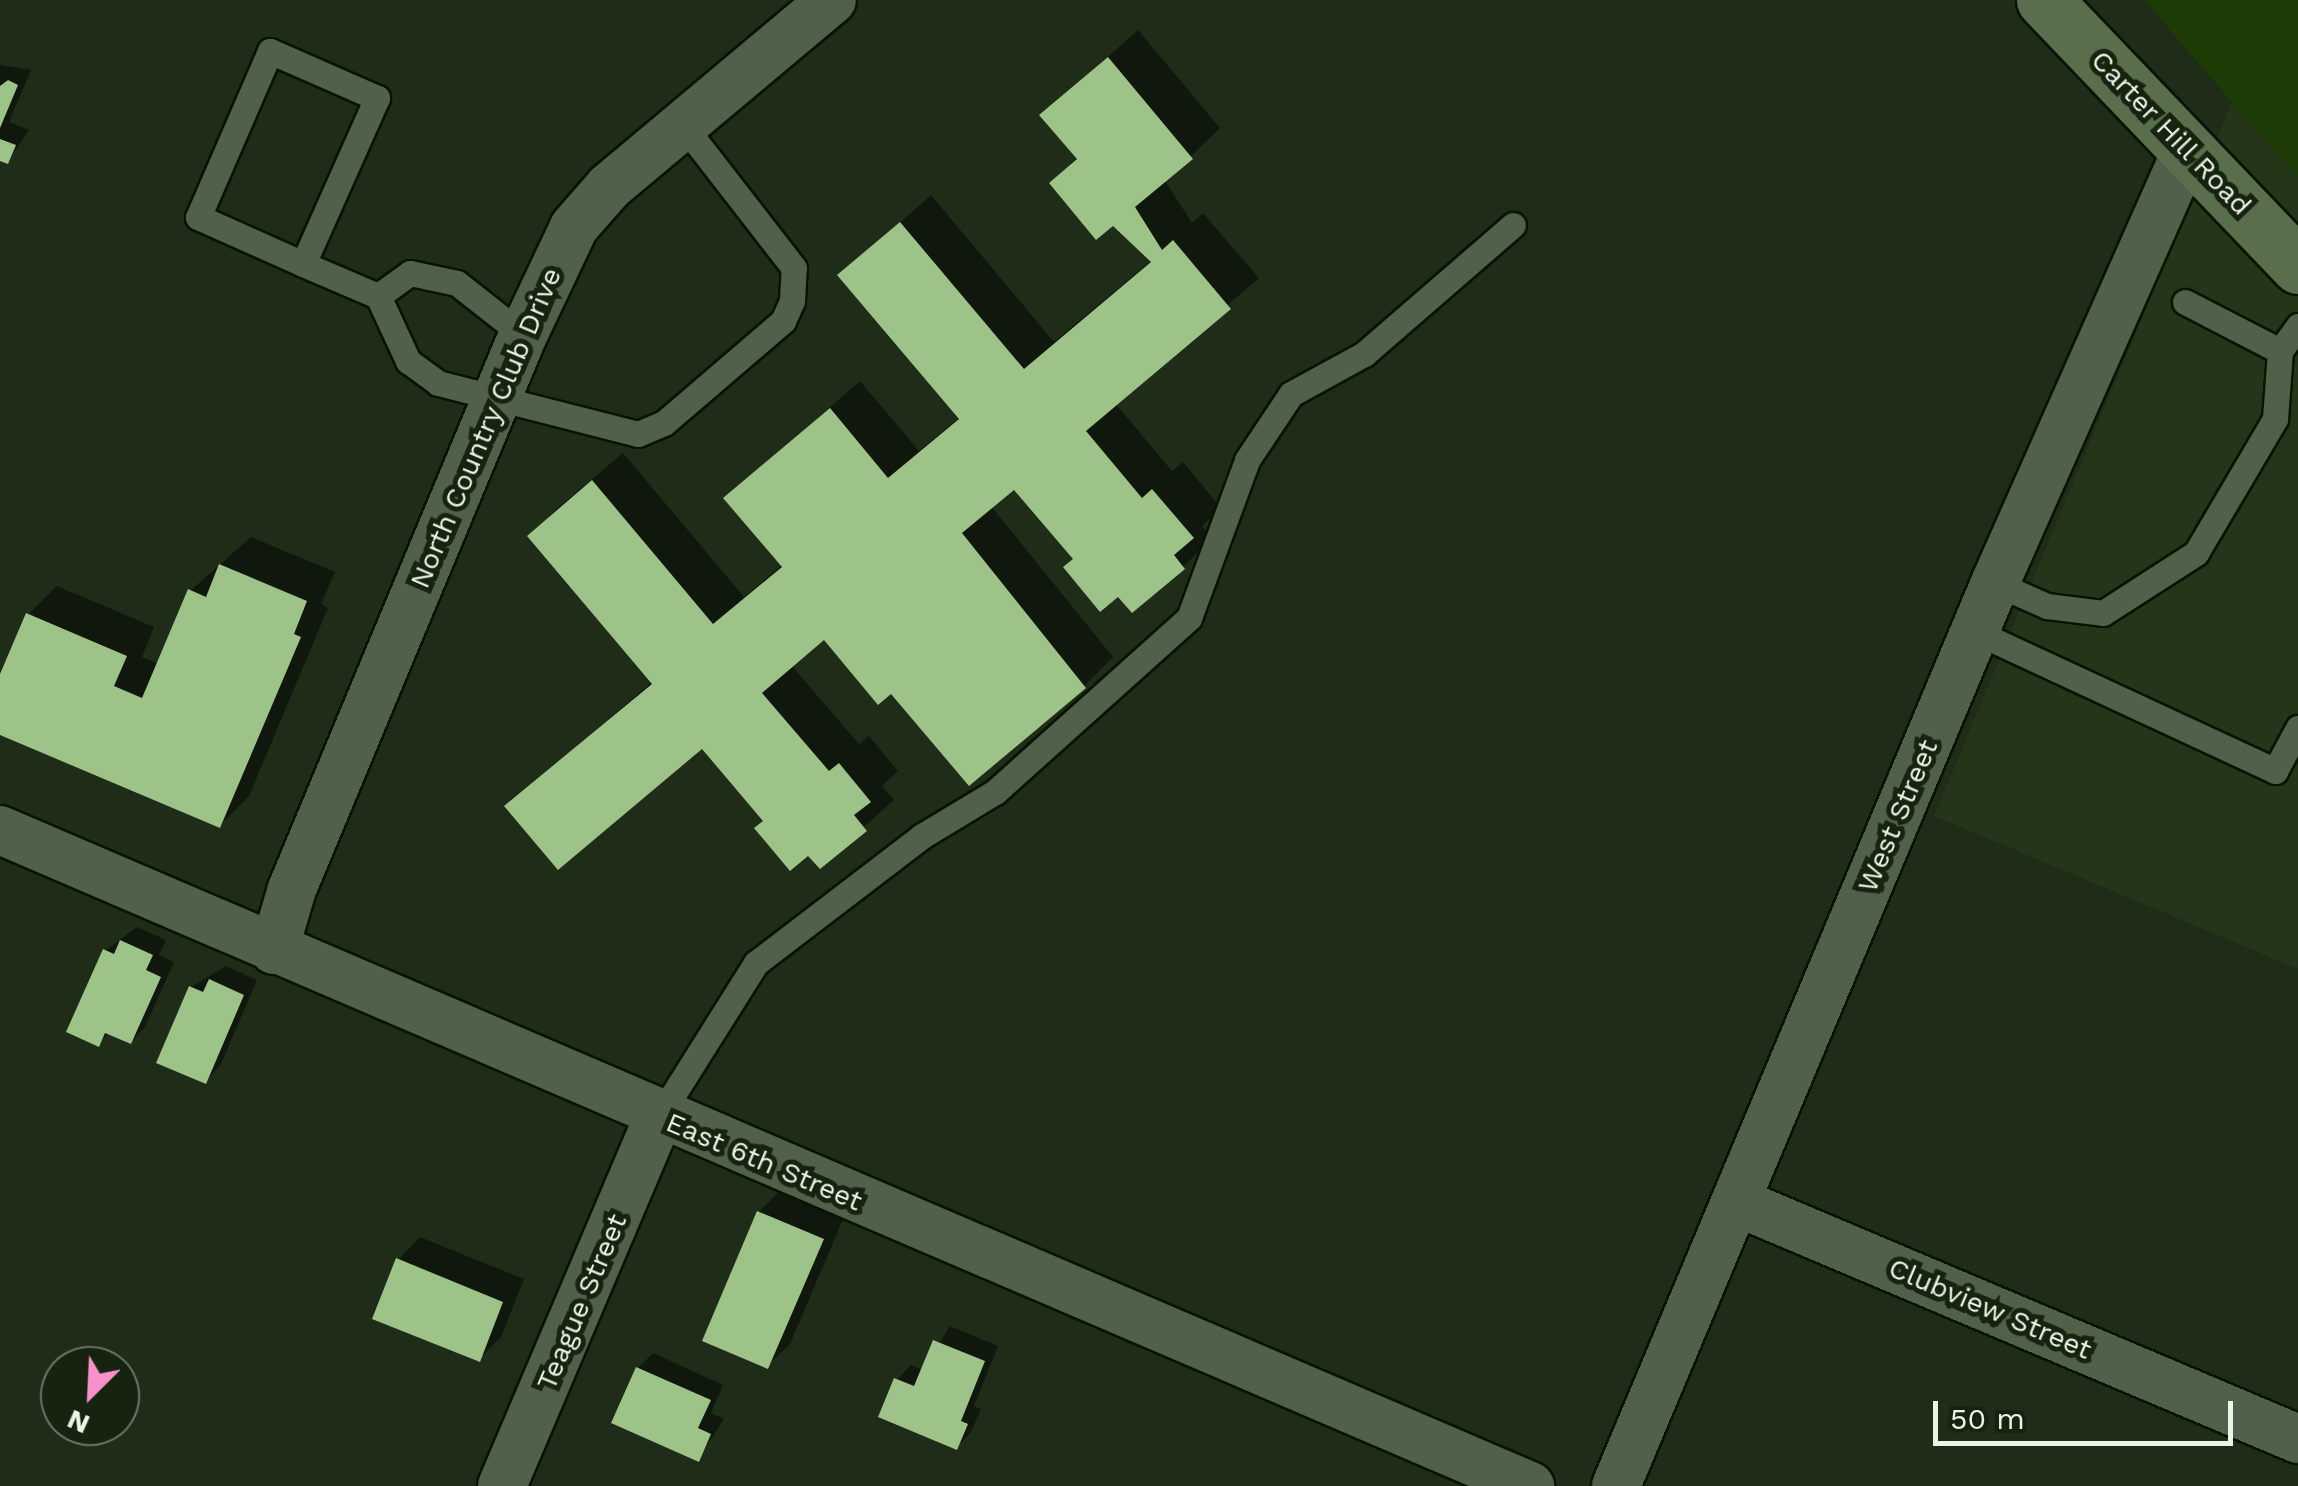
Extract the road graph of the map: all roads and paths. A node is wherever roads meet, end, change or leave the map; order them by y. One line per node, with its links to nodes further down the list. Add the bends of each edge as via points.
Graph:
1 (832, 0): 3 (street, North Country Club Drive)
2 (2044, 0): 4 (main road, Carter Hill Road)
3 (683, 125): 11 (street, North Country Club Drive, via 582,214); 13 (lane, via 794,268 783,321 664,423 638,434)
4 (2187, 150): 7 (main road, Carter Hill Road); 15 (street, West Street)
5 (1514, 226): 20 (lane, via 1364,354 1290,394 1247,460 1188,618 995,792 922,836 756,963)
6 (303, 264): 6 (lane, via 198,217 270,51 377,98); 8 (lane)
7 (2298, 266)
8 (378, 296): 11 (lane, via 410,273 458,283); 13 (lane, via 408,361 438,384)
9 (2185, 302): 12 (lane)
10 (2298, 326): 12 (lane)
11 (522, 335): 13 (street, North Country Club Drive)
12 (2280, 351): 14 (lane)
13 (496, 398): 19 (street, North Country Club Drive, via 292,889)
14 (2286, 424): 15 (lane, via 2196,552 2103,613 2047,606)
15 (1995, 584): 16 (street, West Street)
16 (1976, 632): 17 (lane, via 2274,771); 21 (street, West Street)
17 (2298, 728)
18 (0, 830): 19 (street, East 6th Street)
19 (274, 950): 20 (street, East 6th Street)
20 (659, 1117): 23 (street, Teague Street); 24 (street, East 6th Street)
21 (1736, 1202): 22 (street, Clubview Street); 25 (street, West Street)
22 (2298, 1440)
23 (502, 1486)
24 (1530, 1486)
25 (1616, 1486)

